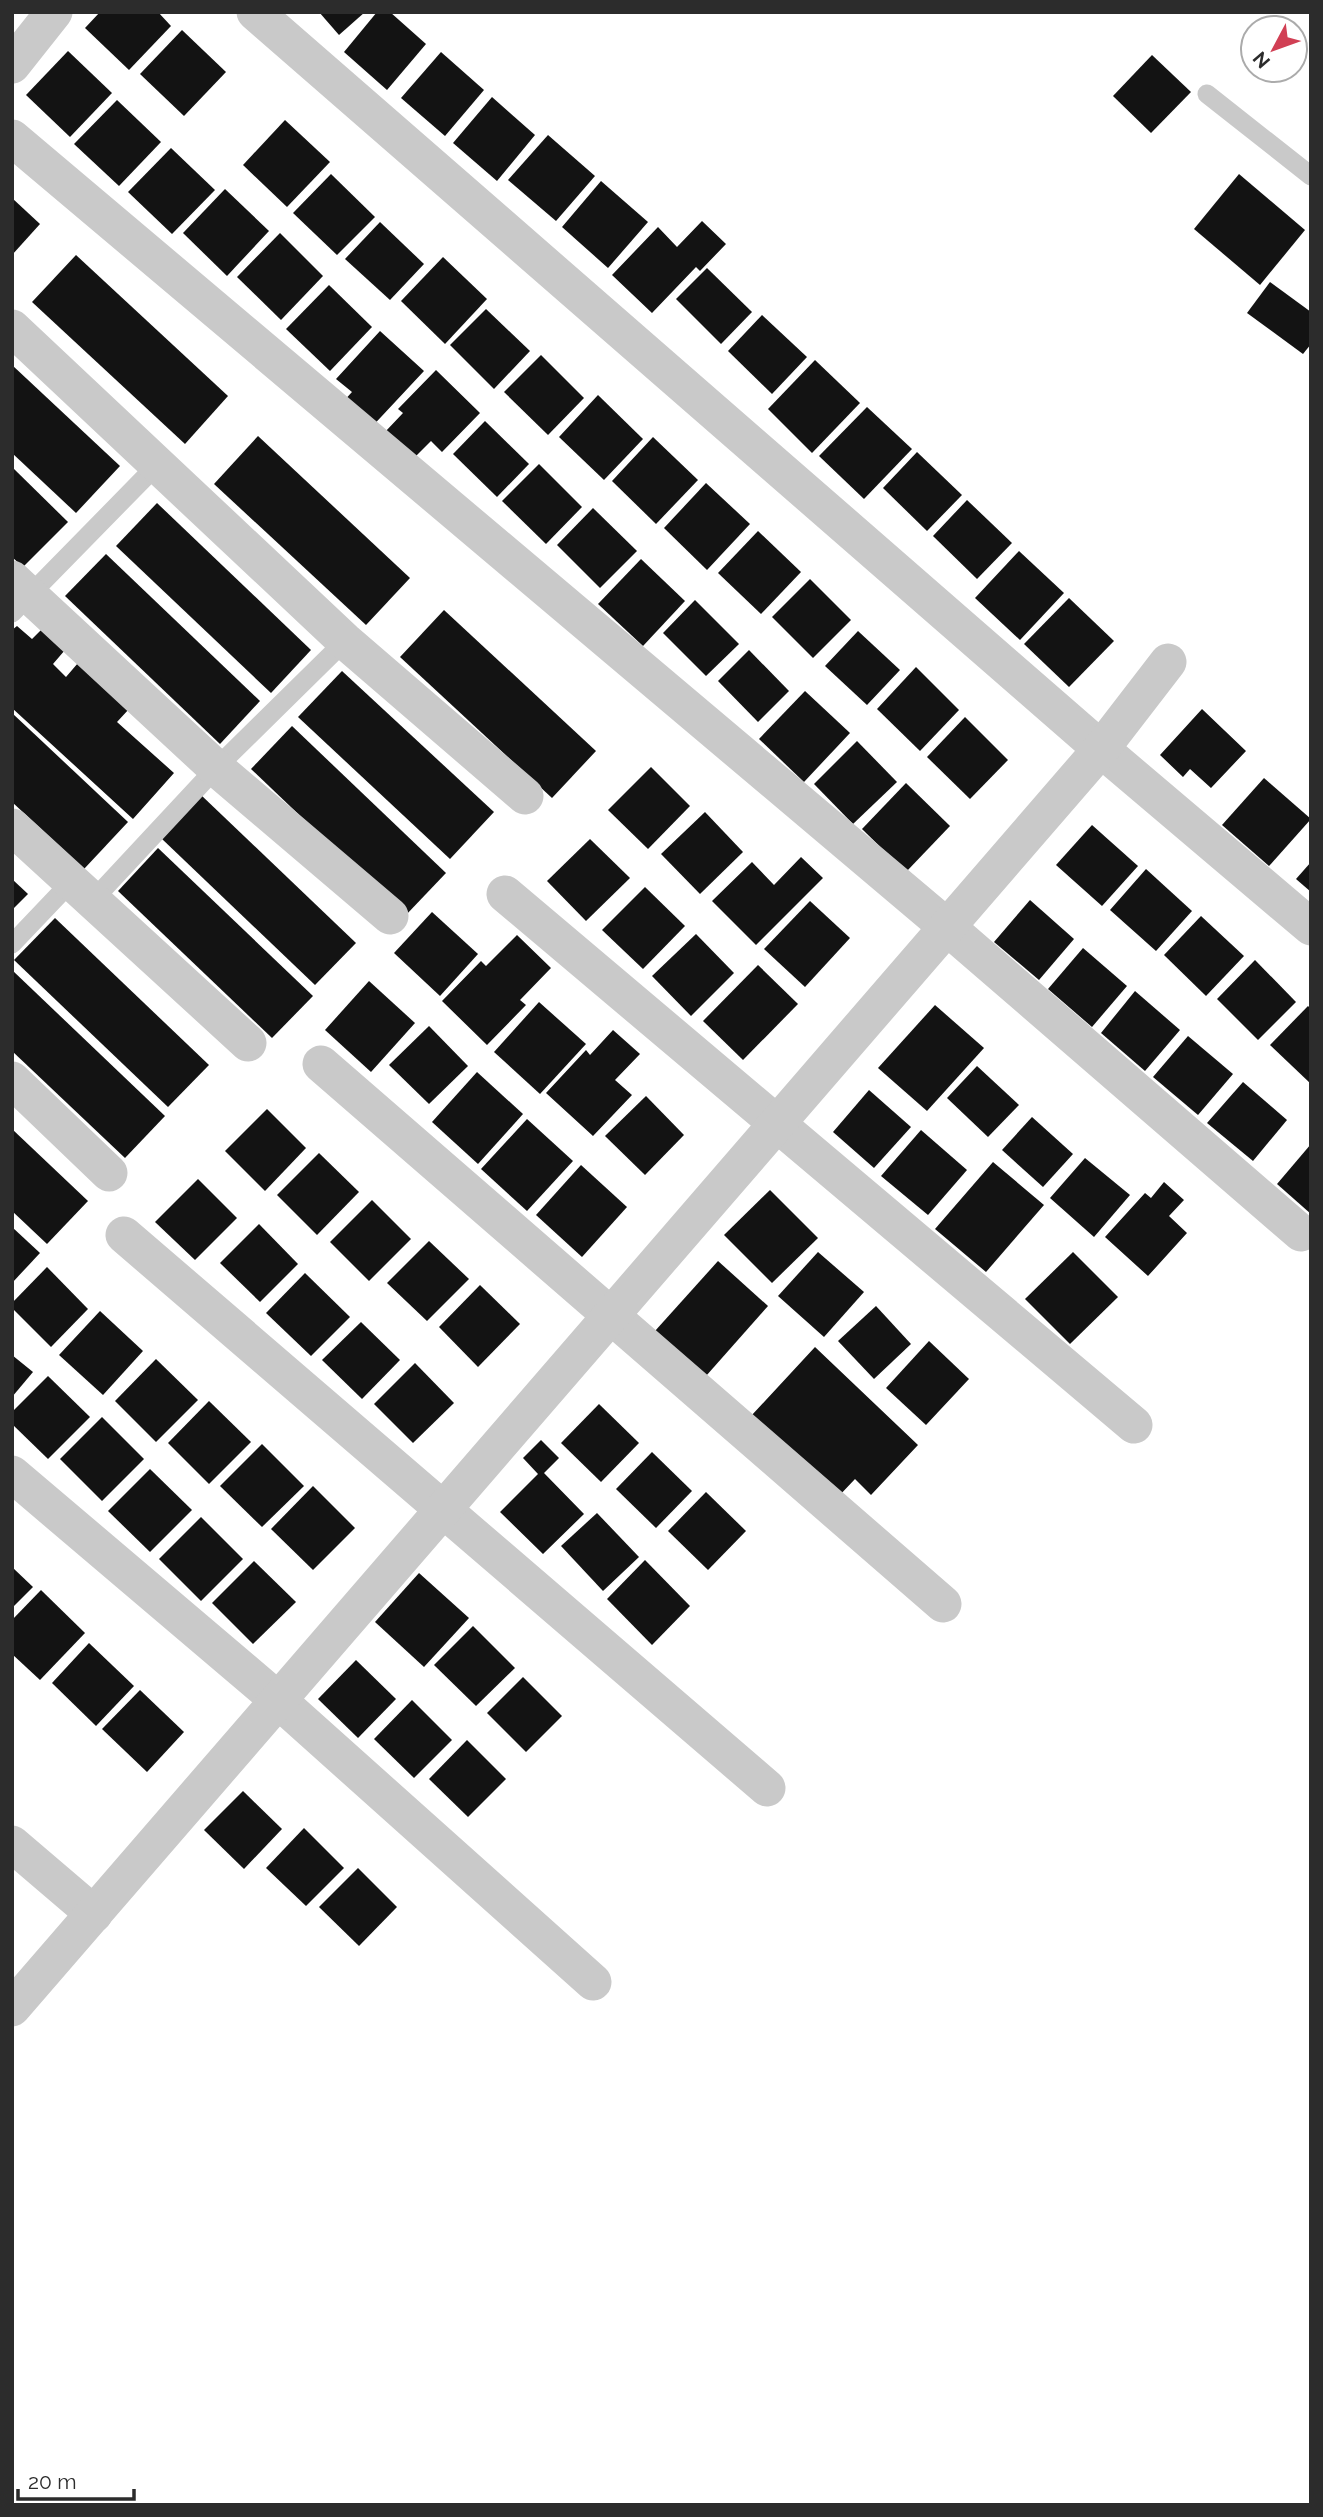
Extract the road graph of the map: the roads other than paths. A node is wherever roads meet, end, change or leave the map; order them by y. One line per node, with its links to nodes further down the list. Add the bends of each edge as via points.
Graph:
1 (54, 12): 3 (street)
2 (255, 12): 12 (street)
3 (12, 65)
4 (1207, 94): 6 (lane)
5 (12, 138): 19 (street)
6 (1311, 176)
7 (12, 328): 8 (street)
8 (158, 464): 9 (lane); 10 (street)
9 (18, 595): 13 (street)
10 (345, 641): 13 (lane); 14 (street)
11 (1168, 662): 12 (street)
12 (1101, 750): 19 (street); 20 (street)
13 (216, 768): 16 (lane); 18 (street)
14 (525, 796)
15 (12, 827): 16 (street)
16 (83, 891): 21 (lane); 22 (street)
17 (505, 894): 25 (street)
18 (390, 916)
19 (947, 928): 25 (street); 27 (street)
20 (1311, 928)
21 (12, 944)
22 (248, 1043)
23 (321, 1063): 29 (street)
24 (12, 1080): 26 (street)
25 (777, 1123): 29 (street); 30 (street)
26 (109, 1172)
27 (1301, 1233)
28 (124, 1235): 32 (street)
29 (612, 1315): 32 (street); 33 (street)
30 (1134, 1425)
31 (12, 1474): 34 (street)
32 (444, 1508): 34 (street); 35 (street)
33 (943, 1604)
34 (278, 1700): 37 (street); 38 (street)
35 (767, 1788)
36 (12, 1844): 37 (street)
37 (94, 1914): 39 (street)
38 (593, 1982)
39 (12, 2008)

